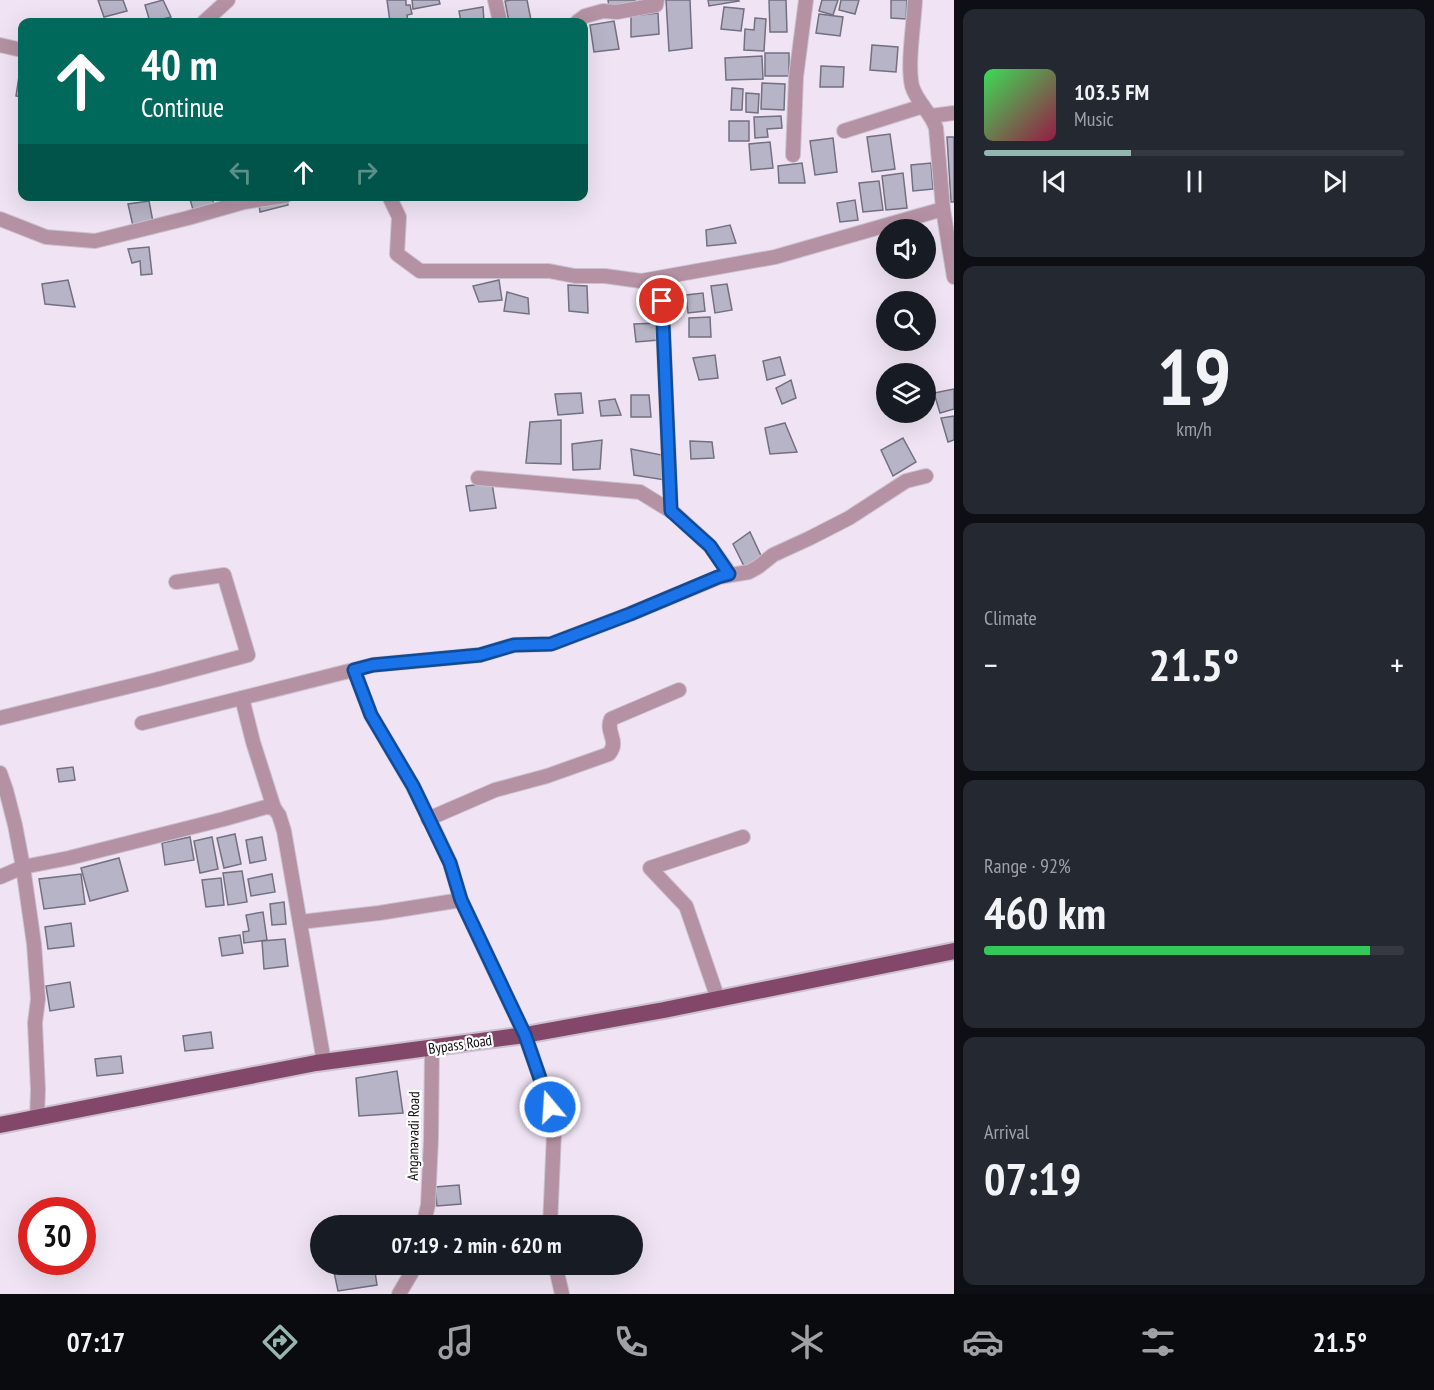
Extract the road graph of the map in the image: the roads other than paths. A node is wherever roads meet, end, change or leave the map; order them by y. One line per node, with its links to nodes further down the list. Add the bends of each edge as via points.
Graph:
1 (228, 0): 6 (street)
2 (495, 0): 7 (street)
3 (657, 0): 8 (street, via 656,4 603,11)
4 (806, 0): 14 (street, via 796,77)
5 (915, 0): 11 (street, via 912,86)
6 (208, 18)
7 (500, 18)
8 (582, 18)
9 (0, 45): 10 (street)
10 (18, 49)
11 (927, 111): 12 (street); 13 (street); 17 (street, via 936,128)
12 (954, 113)
13 (844, 131)
14 (793, 155)
15 (251, 201): 18 (street, via 95,241 46,237)
16 (392, 201): 20 (street, via 399,216 398,254 420,271 549,271 641,281)
17 (944, 209): 19 (street); 20 (street, via 775,257)
18 (0, 219)
19 (954, 277)
20 (662, 278): 23 (street)
21 (926, 476): 24 (street, via 906,482 749,572)
22 (478, 478): 23 (street, via 640,492)
23 (671, 511): 24 (street, via 710,546)
24 (729, 574): 26 (street, via 551,644 514,645 480,655)
25 (176, 582): 29 (street, via 224,575 248,655)
26 (354, 670): 28 (street); 33 (street, via 371,715)
27 (679, 690): 33 (street, via 611,719 609,728 614,744 609,754 495,790)
28 (242, 698): 30 (street); 32 (street)
29 (0, 718)
30 (142, 723)
31 (0, 772): 35 (street)
32 (274, 808): 35 (street); 38 (street, via 284,831)
33 (428, 819): 37 (street, via 450,863)
34 (743, 837): 40 (street, via 650,868 686,906)
35 (23, 867): 36 (street); 44 (street, via 38,999)
36 (0, 877)
37 (461, 900): 38 (street); 41 (street)
38 (300, 922): 43 (street)
39 (954, 951): 40 (main road, Bypass Road)
40 (718, 999): 41 (main road, Bypass Road)
41 (525, 1035): 42 (main road, Bypass Road); 47 (street, via 553,1120)
42 (432, 1048): 43 (main road, Bypass Road); 46 (street, Anganavadi Road)
43 (324, 1062): 44 (main road, Bypass Road)
44 (37, 1118): 45 (main road, Bypass Road)
45 (0, 1125)
46 (426, 1215)
47 (551, 1215)
48 (410, 1275): 50 (street)
49 (558, 1275): 51 (street)
50 (399, 1294)
51 (562, 1294)

